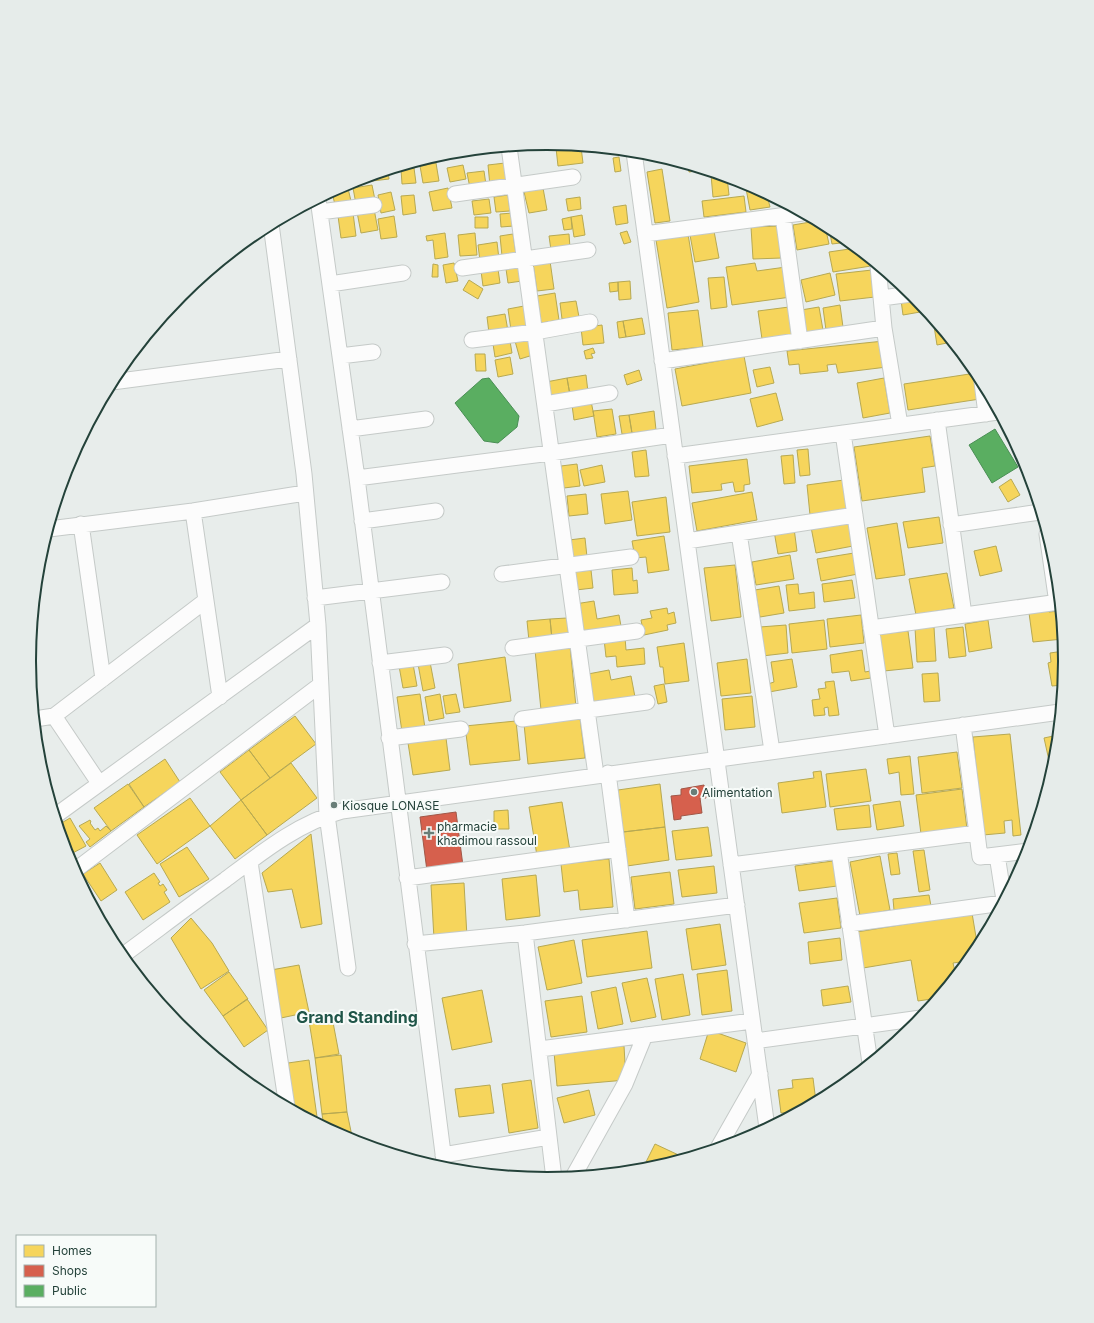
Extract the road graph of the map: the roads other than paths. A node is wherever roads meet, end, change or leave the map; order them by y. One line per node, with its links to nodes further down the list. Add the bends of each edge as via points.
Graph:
1 (510, 152): 4 (street)
2 (635, 158): 11 (street)
3 (572, 178): 4 (street)
4 (514, 186): 5 (street); 13 (street)
5 (455, 194)
6 (374, 205): 7 (street)
7 (319, 206): 17 (street)
8 (794, 214): 9 (street)
9 (783, 216): 11 (street); 24 (street)
10 (272, 231): 27 (street)
11 (645, 234): 28 (street)
12 (588, 250): 13 (street)
13 (524, 259): 14 (street); 22 (street)
14 (462, 268)
15 (404, 273): 17 (street)
16 (879, 273): 19 (street)
17 (330, 284): 26 (street)
18 (903, 295): 19 (street)
19 (882, 298): 21 (street)
20 (590, 322): 22 (street)
21 (884, 328): 24 (street); 35 (street)
22 (535, 332): 23 (street); 31 (street)
23 (472, 340)
24 (800, 341): 28 (street)
25 (373, 352): 26 (street)
26 (340, 356): 36 (street)
27 (289, 359): 29 (street); 42 (street)
28 (662, 361): 38 (street)
29 (120, 381)
30 (610, 393): 31 (street)
31 (545, 404): 39 (street)
32 (992, 413): 34 (street)
33 (426, 419): 36 (street)
34 (937, 420): 35 (street); 49 (street)
35 (900, 425): 37 (street)
36 (350, 429): 41 (street)
37 (843, 433): 40 (street); 46 (street)
38 (672, 435): 39 (street); 40 (street)
39 (551, 453): 41 (street); 54 (street)
40 (675, 456): 52 (street)
41 (357, 478): 47 (street)
42 (305, 493): 43 (street); 58 (street)
43 (193, 511): 48 (street); 59 (street)
44 (436, 512): 47 (street)
45 (1036, 513): 49 (street)
46 (855, 515): 51 (street); 63 (street)
47 (362, 521): 57 (street)
48 (81, 524): 50 (street); 69 (street)
49 (951, 525): 61 (street)
50 (53, 527)
51 (739, 533): 52 (street); 82 (street)
52 (687, 541): 83 (street)
53 (631, 557): 54 (street)
54 (567, 566): 55 (street); 65 (street)
55 (502, 574)
56 (442, 582): 57 (street)
57 (371, 591): 58 (street); 68 (street)
58 (315, 598): 62 (street)
59 (205, 601): 69 (street); 71 (street)
60 (1055, 602): 61 (street)
61 (964, 615): 63 (street)
62 (318, 625): 70 (street); 71 (street)
63 (871, 628): 80 (street)
64 (637, 631): 65 (street)
65 (577, 639): 66 (street); 73 (street)
66 (513, 648)
67 (445, 655): 68 (street)
68 (380, 663): 81 (street)
69 (103, 679): 75 (street)
70 (320, 685): 88 (street); 96 (street)
71 (220, 697): 85 (street)
72 (647, 702): 73 (street)
73 (587, 710): 77 (street); 84 (street)
74 (1055, 713): 78 (street)
75 (54, 716): 76 (street); 85 (street)
76 (39, 718)
77 (522, 720)
78 (962, 725): 80 (street); 89 (street)
79 (461, 729): 81 (street)
80 (887, 736): 82 (street)
81 (389, 738): 86 (street)
82 (772, 751): 83 (street)
83 (717, 759): 84 (street); 95 (street)
84 (602, 774): 86 (street); 90 (street)
85 (99, 783): 87 (street)
86 (397, 802): 88 (street); 97 (street)
87 (59, 813)
88 (327, 815): 94 (street, via 292,833); 106 (street)
89 (977, 833): 91 (street); 93 (street, via 980,857)
90 (618, 849): 97 (street); 101 (street)
91 (839, 851): 95 (street); 102 (street)
92 (1021, 852): 93 (street)
93 (996, 855): 98 (street)
94 (250, 862): 105 (street); 115 (street)
95 (731, 865): 100 (street)
96 (79, 867)
97 (407, 878): 104 (street)
98 (1002, 894)
99 (997, 903): 102 (street)
100 (737, 905): 101 (street); 108 (street)
101 (627, 920): 103 (street)
102 (850, 924): 109 (street)
103 (525, 933): 104 (street); 112 (street)
104 (416, 944): 119 (street)
105 (127, 952)
106 (348, 968)
107 (911, 1019): 109 (street)
108 (752, 1021): 110 (street); 111 (street)
109 (864, 1026): 111 (street); 113 (street)
110 (645, 1035): 112 (street); 120 (street, via 625,1084)
111 (755, 1041): 114 (street)
112 (540, 1049): 117 (street)
113 (869, 1058)
114 (760, 1074): 116 (street); 118 (street)
115 (286, 1101)
116 (766, 1123)
117 (549, 1137): 119 (street); 121 (street)
118 (722, 1141)
119 (444, 1162)
120 (576, 1171)
121 (553, 1172)

